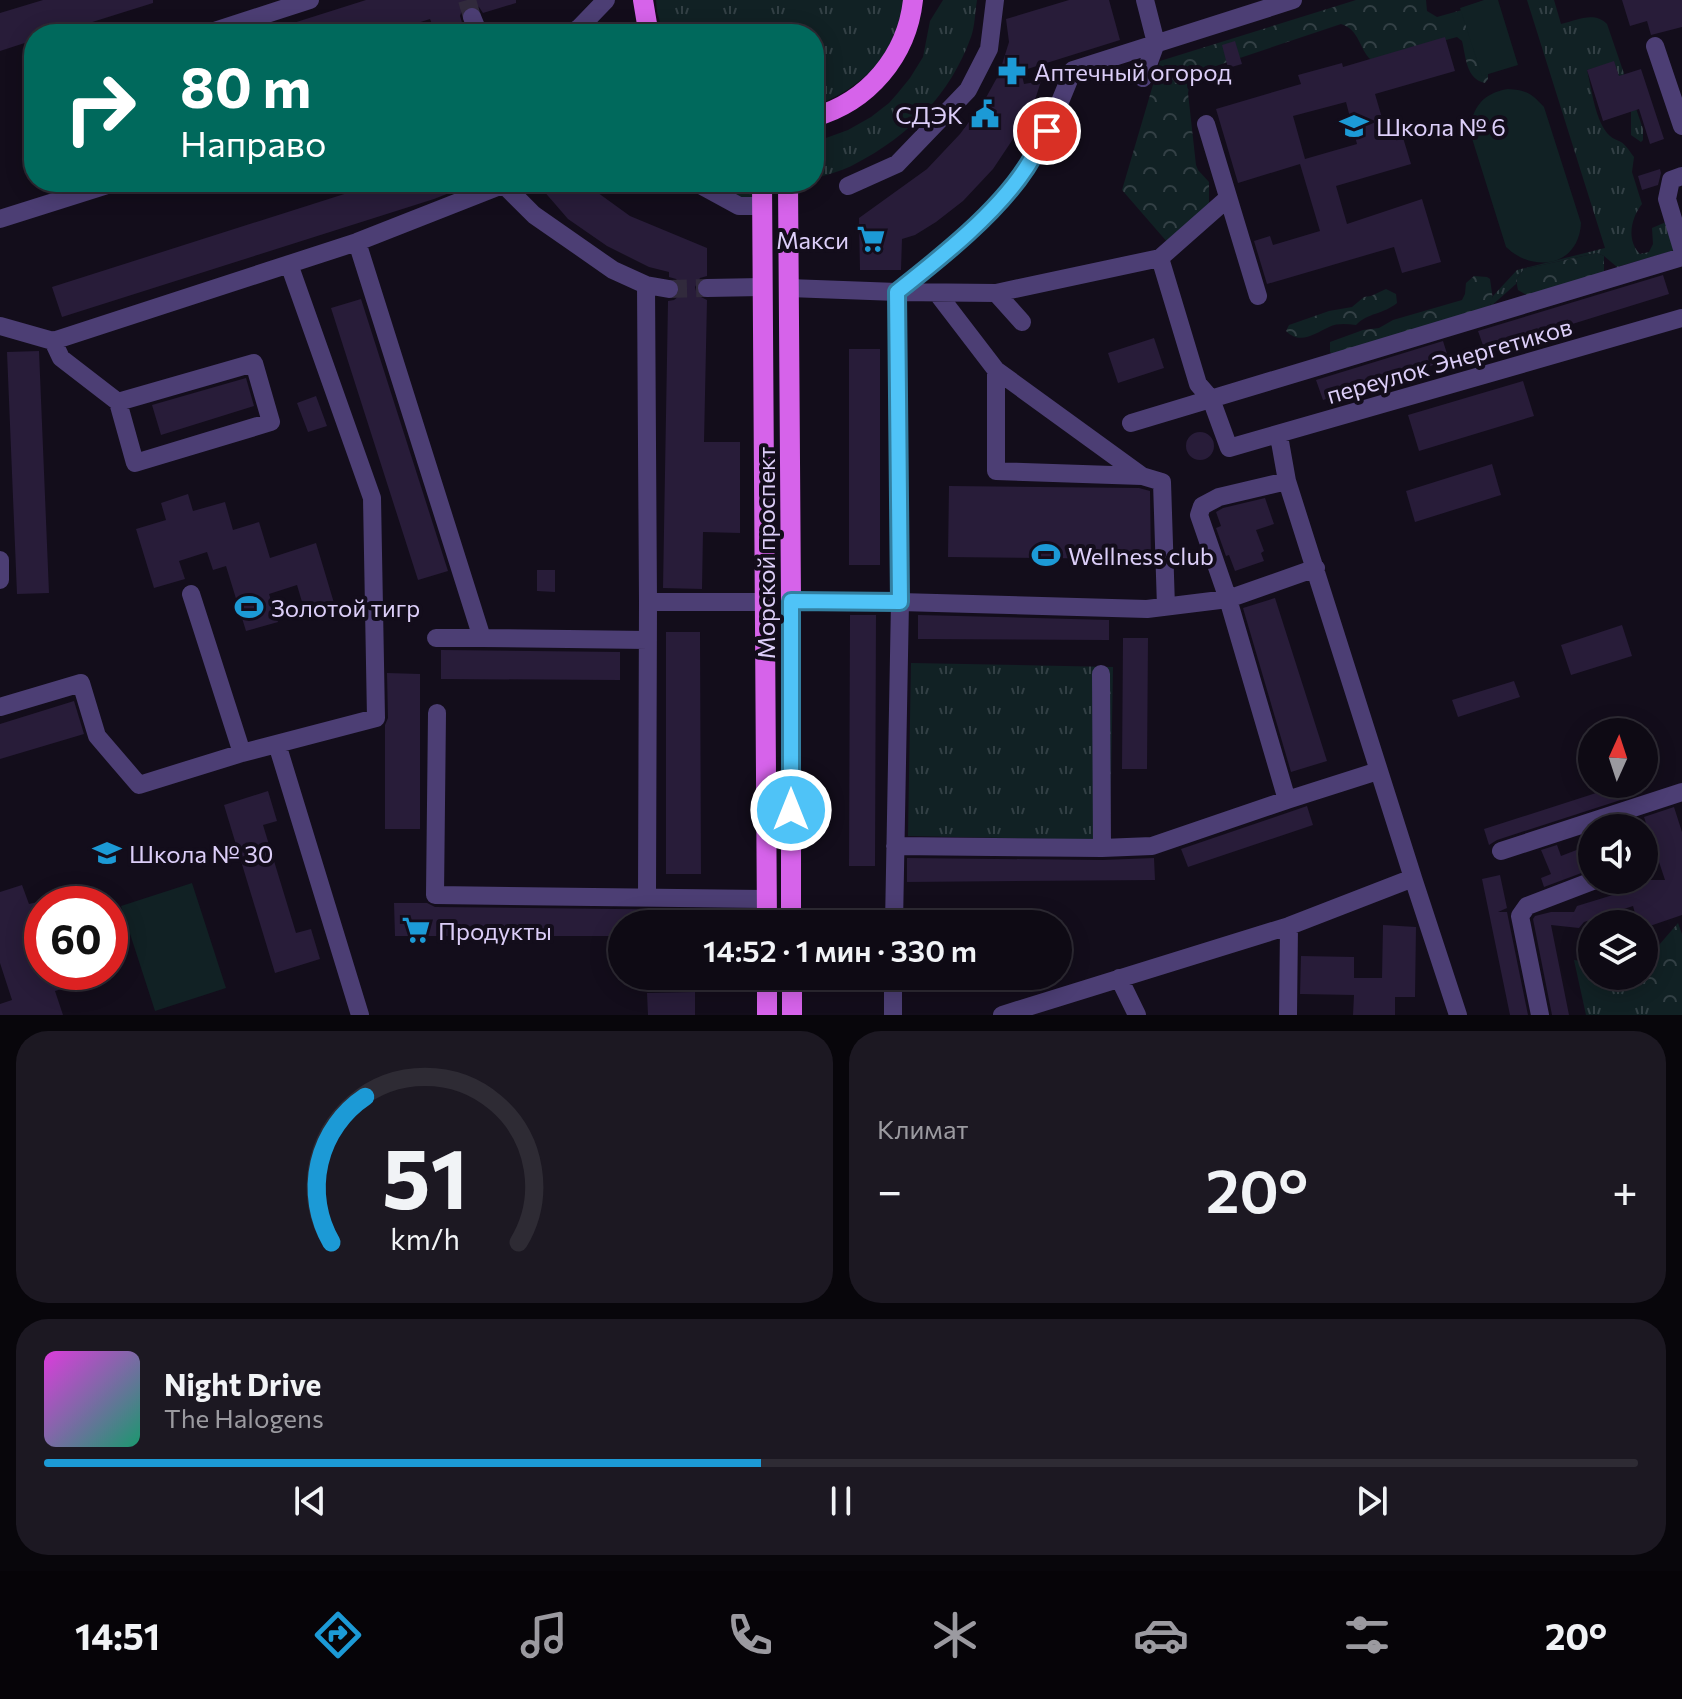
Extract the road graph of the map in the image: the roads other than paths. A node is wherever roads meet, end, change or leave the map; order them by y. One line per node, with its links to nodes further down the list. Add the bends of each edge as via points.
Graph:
1 (310, 0): 9 (street)
2 (606, 0): 10 (street)
3 (643, 0): 11 (main road)
4 (913, 0): 12 (main road)
5 (927, 0): 12 (main road)
6 (995, 0): 20 (street, via 989,49 968,90 897,164)
7 (1145, 0): 13 (street)
8 (1293, 0): 13 (street)
9 (236, 24)
10 (583, 24)
11 (647, 24)
12 (906, 33): 16 (main road, via 880,77)
13 (1156, 43): 15 (street); 40 (street, via 1073,70 1025,170 992,209)
14 (1655, 46): 18 (street)
15 (1143, 78)
16 (824, 115)
17 (1206, 124): 27 (street)
18 (1682, 126)
19 (1682, 176): 31 (street, via 1671,180 1667,199)
20 (848, 186)
21 (85, 192): 29 (street)
22 (481, 192): 30 (street)
23 (510, 192): 35 (street, via 575,245)
24 (713, 192): 28 (street, via 739,206)
25 (762, 192): 28 (main road, Морской проспект)
26 (788, 192): 38 (main road, Морской проспект)
27 (1228, 198): 33 (street); 43 (street)
28 (762, 206): 36 (main road, Морской проспект)
29 (0, 219)
30 (357, 242): 34 (street); 66 (street)
31 (1682, 249)
32 (1682, 257): 49 (street)
33 (1160, 258): 42 (street); 49 (street, via 1198,384)
34 (289, 264): 47 (street); 71 (street, via 372,498 376,718)
35 (646, 285): 39 (street); 61 (street)
36 (762, 287): 37 (street); 38 (main road); 62 (main road, Морской проспект)
37 (707, 288)
38 (789, 288): 40 (street); 60 (main road, Морской проспект)
39 (669, 289)
40 (897, 292): 41 (street); 63 (street)
41 (937, 293): 42 (street); 48 (street)
42 (996, 293): 45 (street)
43 (1258, 296)
44 (1681, 320): 52 (street, переулок Энергетиков)
45 (1022, 322)
46 (0, 326): 47 (street)
47 (53, 341): 50 (street, via 61,358)
48 (996, 370): 53 (street); 53 (street, via 996,471)
49 (1211, 399): 51 (street); 52 (street, переулок Энергетиков, via 1229,448)
50 (118, 402): 50 (street, via 254,363 271,422 135,463)
51 (1131, 423)
52 (1279, 436): 54 (street)
53 (1142, 476): 64 (street, via 1162,482)
54 (1287, 481): 56 (street); 59 (street, via 1202,506 1199,515)
55 (0, 560): 57 (street)
56 (1316, 568): 59 (street); 73 (street)
57 (0, 580)
58 (191, 594): 72 (street)
59 (1228, 599): 64 (street); 75 (street)
60 (791, 601): 63 (street); 85 (main road, Морской проспект)
61 (648, 602): 62 (street); 67 (street)
62 (764, 602): 84 (main road, Морской проспект)
63 (900, 602): 64 (street); 78 (street)
64 (1166, 607)
65 (436, 638): 66 (street)
66 (482, 638): 67 (street)
67 (648, 640): 83 (street)
68 (1101, 674): 79 (street)
69 (0, 707): 72 (street, via 81,683 97,736 139,785)
70 (437, 713): 83 (street, via 435,895)
71 (277, 744): 72 (street); 94 (street)
72 (242, 753)
73 (1378, 771): 75 (street); 81 (street)
74 (1682, 792): 76 (street)
75 (1287, 800): 79 (street, via 1152,846)
76 (1636, 814)
77 (1578, 831): 80 (street)
78 (895, 846): 79 (street); 88 (street)
79 (1102, 848)
80 (1501, 851)
81 (1413, 878): 89 (street); 101 (street)
82 (1578, 886): 102 (street, via 1527,906 1520,916)
83 (647, 897): 84 (street)
84 (767, 899): 85 (main road); 86 (main road, Морской проспект)
85 (790, 899): 87 (main road, Морской проспект)
86 (767, 910)
87 (790, 910)
88 (894, 910)
89 (1289, 926): 90 (street); 100 (street)
90 (1119, 978): 98 (street); 99 (street)
91 (767, 990): 95 (main road)
92 (792, 990): 96 (main road)
93 (893, 990): 97 (street)
94 (360, 1015)
95 (767, 1015)
96 (792, 1015)
97 (893, 1015)
98 (1002, 1015)
99 (1137, 1015)
100 (1288, 1015)
101 (1458, 1015)
102 (1540, 1015)

